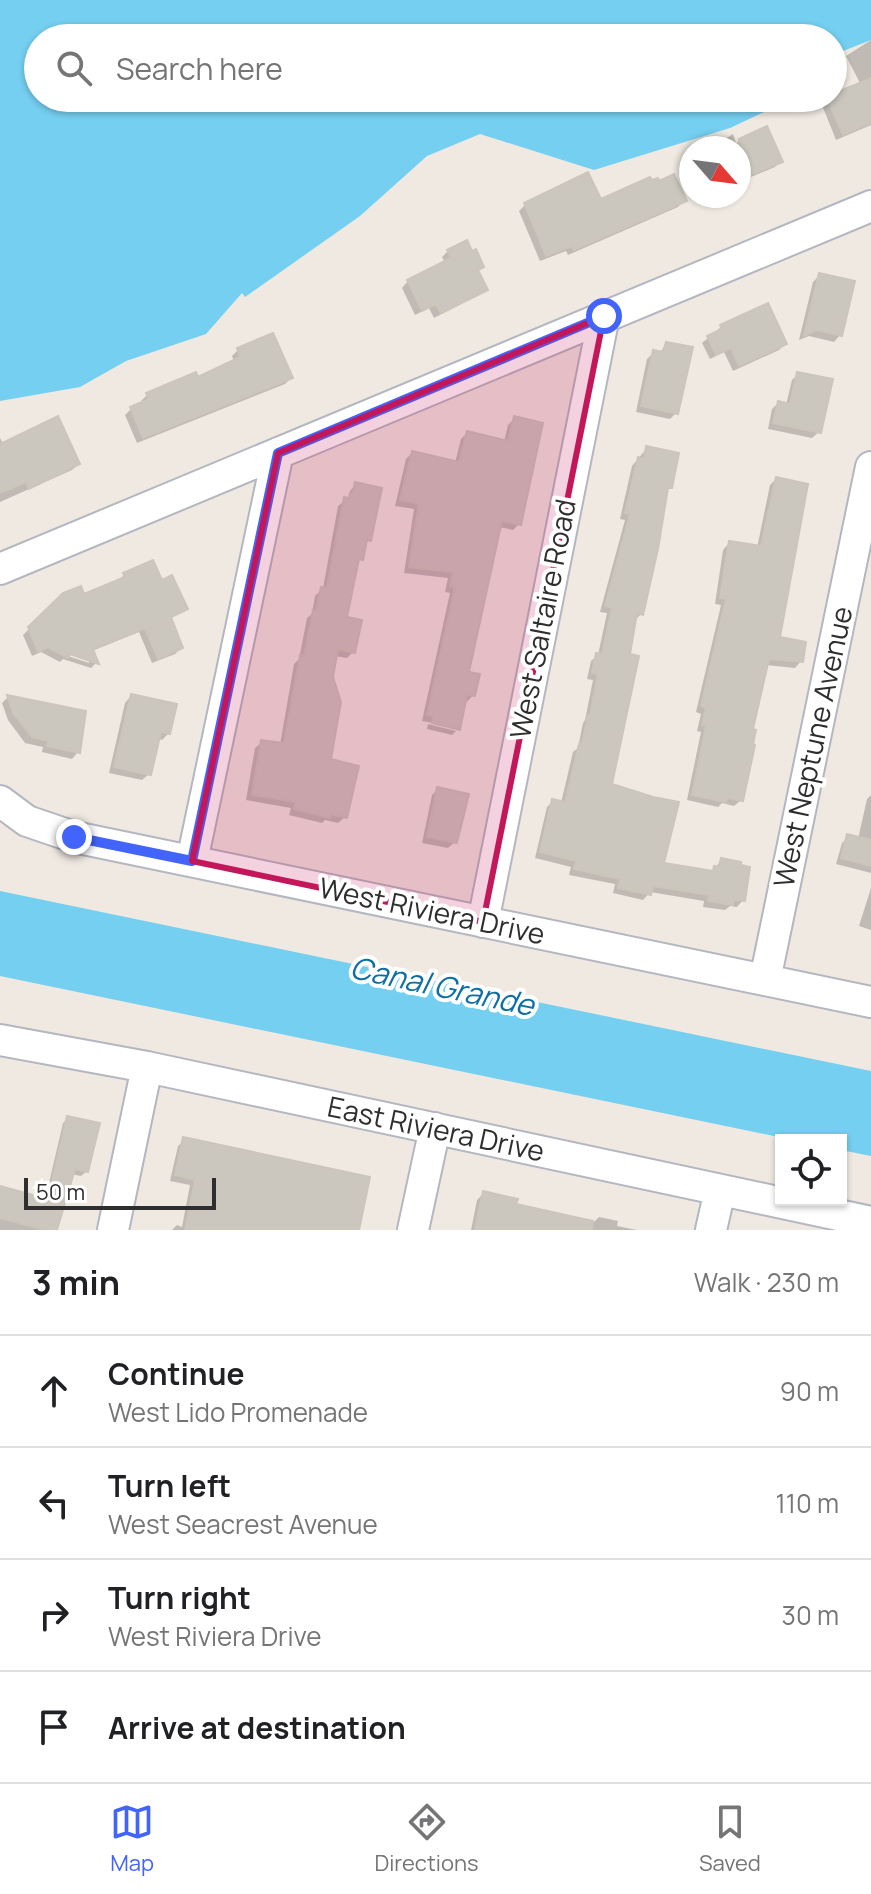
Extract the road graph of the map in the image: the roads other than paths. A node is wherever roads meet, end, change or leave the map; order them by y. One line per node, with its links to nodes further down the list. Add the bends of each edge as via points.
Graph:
1 (871, 206): 2 (street)
2 (604, 316): 3 (street); 8 (street, West Saltaire Road)
3 (278, 453): 5 (street); 7 (street)
4 (871, 467): 9 (street, West Neptune Avenue)
5 (0, 569)
6 (0, 801): 7 (street, West Riviera Drive, via 27,821 74,837)
7 (192, 861): 8 (street, West Riviera Drive)
8 (483, 922): 9 (street, West Riviera Drive)
9 (765, 980): 10 (street, West Riviera Drive)
10 (871, 1002)
11 (0, 1040): 12 (street, East Riviera Drive)
12 (147, 1067): 13 (street, East Riviera Drive); 16 (street)
13 (435, 1128): 14 (street, East Riviera Drive); 17 (street)
14 (720, 1190): 15 (street, East Riviera Drive); 18 (street)
15 (871, 1222)
16 (113, 1230)
17 (413, 1230)
18 (711, 1230)

